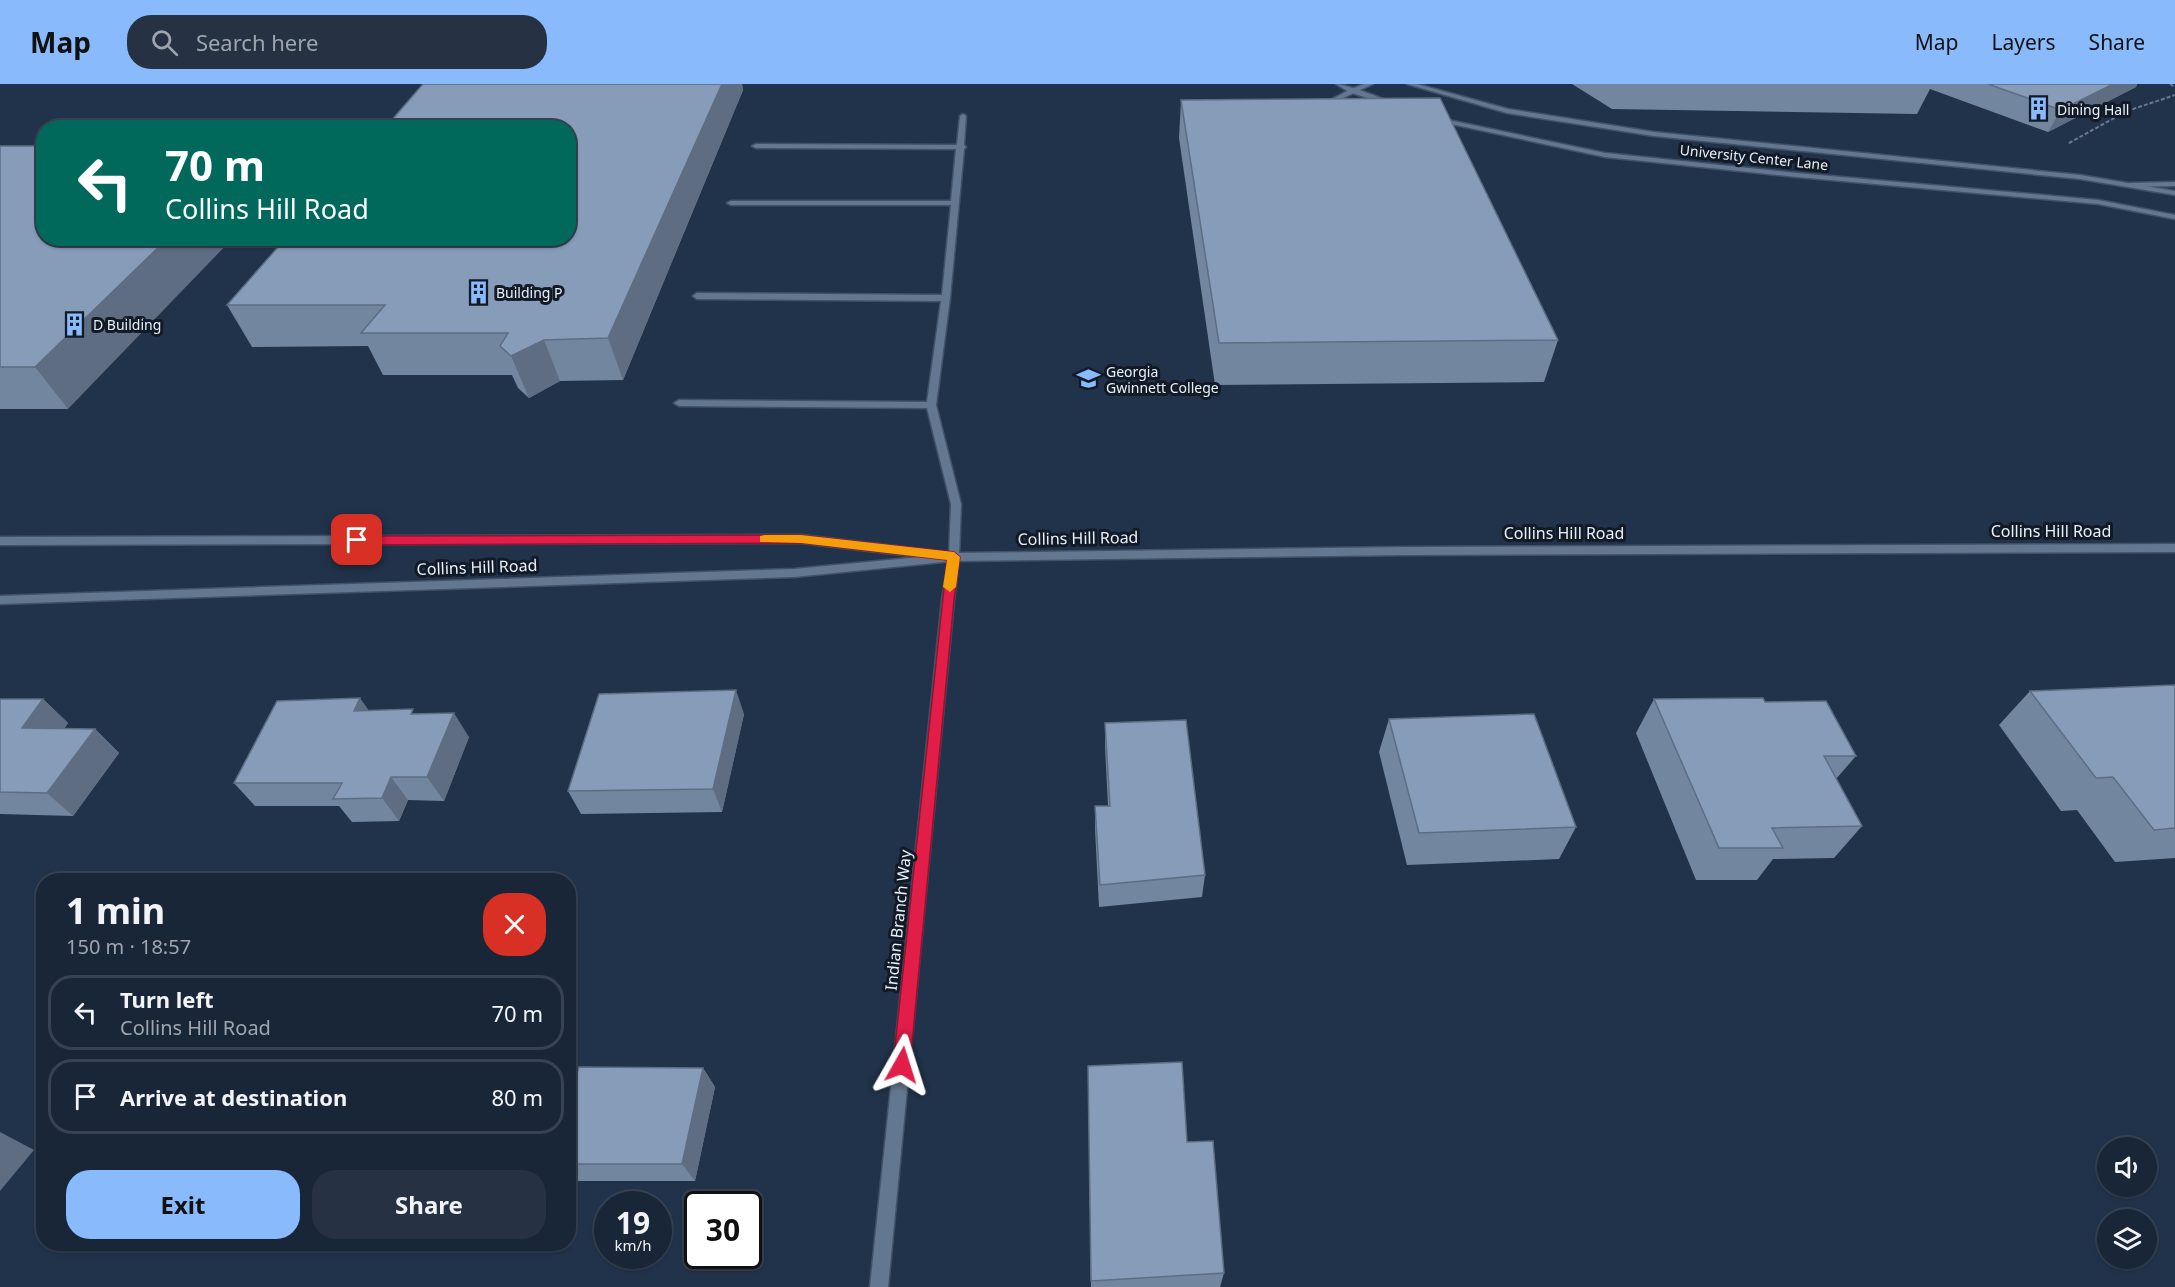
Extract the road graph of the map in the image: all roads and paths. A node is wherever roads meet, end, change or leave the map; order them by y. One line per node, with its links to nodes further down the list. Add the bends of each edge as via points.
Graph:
1 (1339, 84): 6 (street)
2 (1370, 84): 6 (street)
3 (1410, 84): 16 (street, University Center Lane, via 1507,111 1653,134)
4 (2170, 84): 5 (path)
5 (2175, 87)
6 (1351, 91): 8 (street); 9 (street)
7 (2175, 95): 12 (path, via 2127,111)
8 (1396, 106)
9 (1311, 112)
10 (963, 116): 14 (street)
11 (1430, 117): 20 (street, University Center Lane, via 1605,154 2098,202)
12 (2065, 145)
13 (756, 146): 14 (street)
14 (962, 147): 19 (street)
15 (2175, 184): 16 (street)
16 (2130, 185): 17 (street, University Center Lane)
17 (2175, 193)
18 (731, 203): 19 (street)
19 (955, 203): 22 (street)
20 (2175, 217)
21 (698, 296): 22 (street)
22 (946, 298): 24 (street)
23 (679, 403): 24 (street)
24 (931, 405): 27 (street, Indian Branch Way, via 956,504)
25 (0, 541): 27 (street, Collins Hill Road, via 801,539)
26 (2175, 548): 27 (street, Collins Hill Road)
27 (954, 557): 28 (street, Collins Hill Road, via 794,573); 29 (street, Indian Branch Way)
28 (0, 600)
29 (879, 1287)

